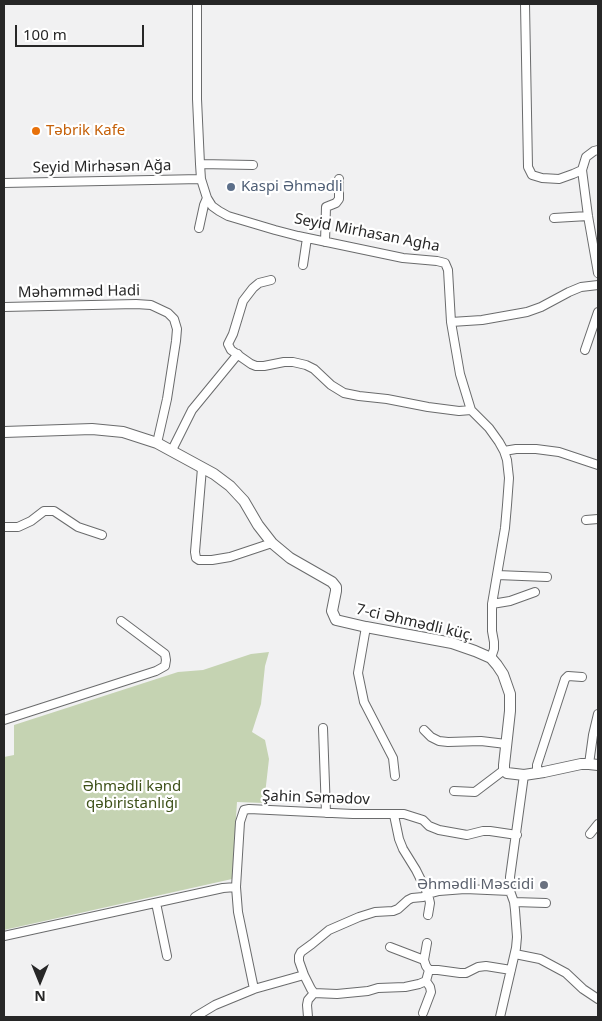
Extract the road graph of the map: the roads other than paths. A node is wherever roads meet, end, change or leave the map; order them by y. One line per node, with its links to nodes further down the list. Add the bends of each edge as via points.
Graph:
1 (197, 4): 4 (street, Seyid Mirhasan Agha)
2 (525, 4): 6 (street, via 528,167 532,175 559,179)
3 (598, 150): 6 (street, via 586,157)
4 (200, 164): 5 (street); 7 (street, Seyid Mirhasan Agha)
5 (252, 164)
6 (582, 170): 11 (street)
7 (201, 179): 9 (street, Seyid Mirhəsən Ağa); 10 (street, Seyid Mirhasan Agha)
8 (339, 179): 15 (street, via 339,199 326,207)
9 (4, 182)
10 (207, 198): 13 (street); 14 (street, Seyid Mirhasan Agha, via 212,206 228,216)
11 (588, 216): 12 (street); 17 (street)
12 (554, 218)
13 (199, 228)
14 (307, 238): 15 (street, Seyid Mirhasan Agha); 16 (street)
15 (325, 242): 22 (street, Seyid Mirhasan Agha, via 445,263)
16 (303, 265)
17 (598, 273)
18 (271, 280): 24 (street, via 259,283 243,301 228,344)
19 (598, 285): 22 (street, via 569,292 527,312)
20 (4, 306): 27 (street, Məhəmməd Hadi, via 136,304 151,305 168,313 177,328 176,341)
21 (598, 312): 23 (street)
22 (451, 322): 25 (street, Seyid Mirhasan Agha, via 460,374)
23 (586, 350)
24 (238, 354): 25 (street, via 256,366 284,362 306,365 344,393 428,407); 28 (street, via 192,410)
25 (471, 410): 29 (street, Seyid Mirhasan Agha, via 489,428)
26 (4, 432): 27 (street, 7-ci Əhmədli küç., via 92,429 123,432)
27 (157, 443): 28 (street, 7-ci Əhmədli küç.)
28 (172, 450): 31 (street, 7-ci Əhmədli küç.)
29 (504, 451): 30 (street, via 536,449 559,452); 37 (street, Seyid Mirhasan Agha, via 509,478)
30 (598, 465)
31 (202, 468): 36 (street, 7-ci Əhmədli küç., via 230,486 244,501); 36 (street, via 196,558 230,557)
32 (598, 519): 33 (street)
33 (586, 520)
34 (4, 527): 35 (street, via 18,527 44,511 54,511 78,527)
35 (102, 535)
36 (272, 543): 42 (street, 7-ci Əhmədli küç., via 290,558 332,582 336,587 332,611 336,620)
37 (497, 575): 38 (street); 40 (street, Seyid Mirhasan Agha)
38 (547, 577)
39 (535, 592): 40 (street)
40 (492, 604): 43 (street, Seyid Mirhasan Agha, via 494,649)
41 (121, 621): 46 (street, via 165,654 165,666)
42 (366, 627): 43 (street, 7-ci Əhmədli küç., via 452,643); 54 (street, via 358,673 364,702 393,758)
43 (491, 658): 49 (street, via 498,664 510,694)
44 (582, 677): 52 (street, via 568,676 564,679)
45 (598, 714): 50 (street, via 593,735)
46 (4, 720)
47 (323, 728): 56 (street)
48 (424, 730): 49 (street, via 439,741)
49 (506, 744): 51 (street)
50 (594, 765): 52 (street, via 581,764)
51 (504, 770): 53 (street); 55 (street, via 475,792)
52 (537, 774): 53 (street)
53 (524, 775): 60 (street)
54 (395, 776)
55 (454, 791)
56 (326, 813): 57 (street, Şahin Səmədov); 61 (street, Şahin Səmədov, via 244,810 240,822)
57 (394, 815): 60 (street, Şahin Səmədov, via 404,814 439,830 467,835 490,831); 63 (street, via 398,839)
58 (598, 824): 59 (street)
59 (590, 834)
60 (517, 835): 62 (street)
61 (236, 887): 65 (street); 78 (street)
62 (510, 891): 63 (street, via 465,889); 64 (street)
63 (428, 894): 67 (street); 76 (street, via 412,898 393,911 375,912 329,930 299,956)
64 (514, 902): 66 (street); 71 (street)
65 (156, 903): 68 (street); 72 (street)
66 (546, 903)
67 (428, 915)
68 (4, 936)
69 (426, 943): 73 (street)
70 (390, 947): 73 (street)
71 (515, 954): 75 (street); 80 (street, via 540,959 566,973)
72 (167, 956)
73 (424, 960): 74 (street)
74 (430, 970): 75 (street, via 460,973 486,966); 77 (street)
75 (511, 970): 84 (street)
76 (304, 975): 78 (street); 79 (street)
77 (426, 981): 79 (street, via 368,992); 81 (street, via 431,992)
78 (254, 989): 82 (street)
79 (314, 993): 83 (street, via 308,1000)
80 (598, 999)
81 (423, 1013)
82 (195, 1017)
83 (308, 1017)
84 (500, 1017)

